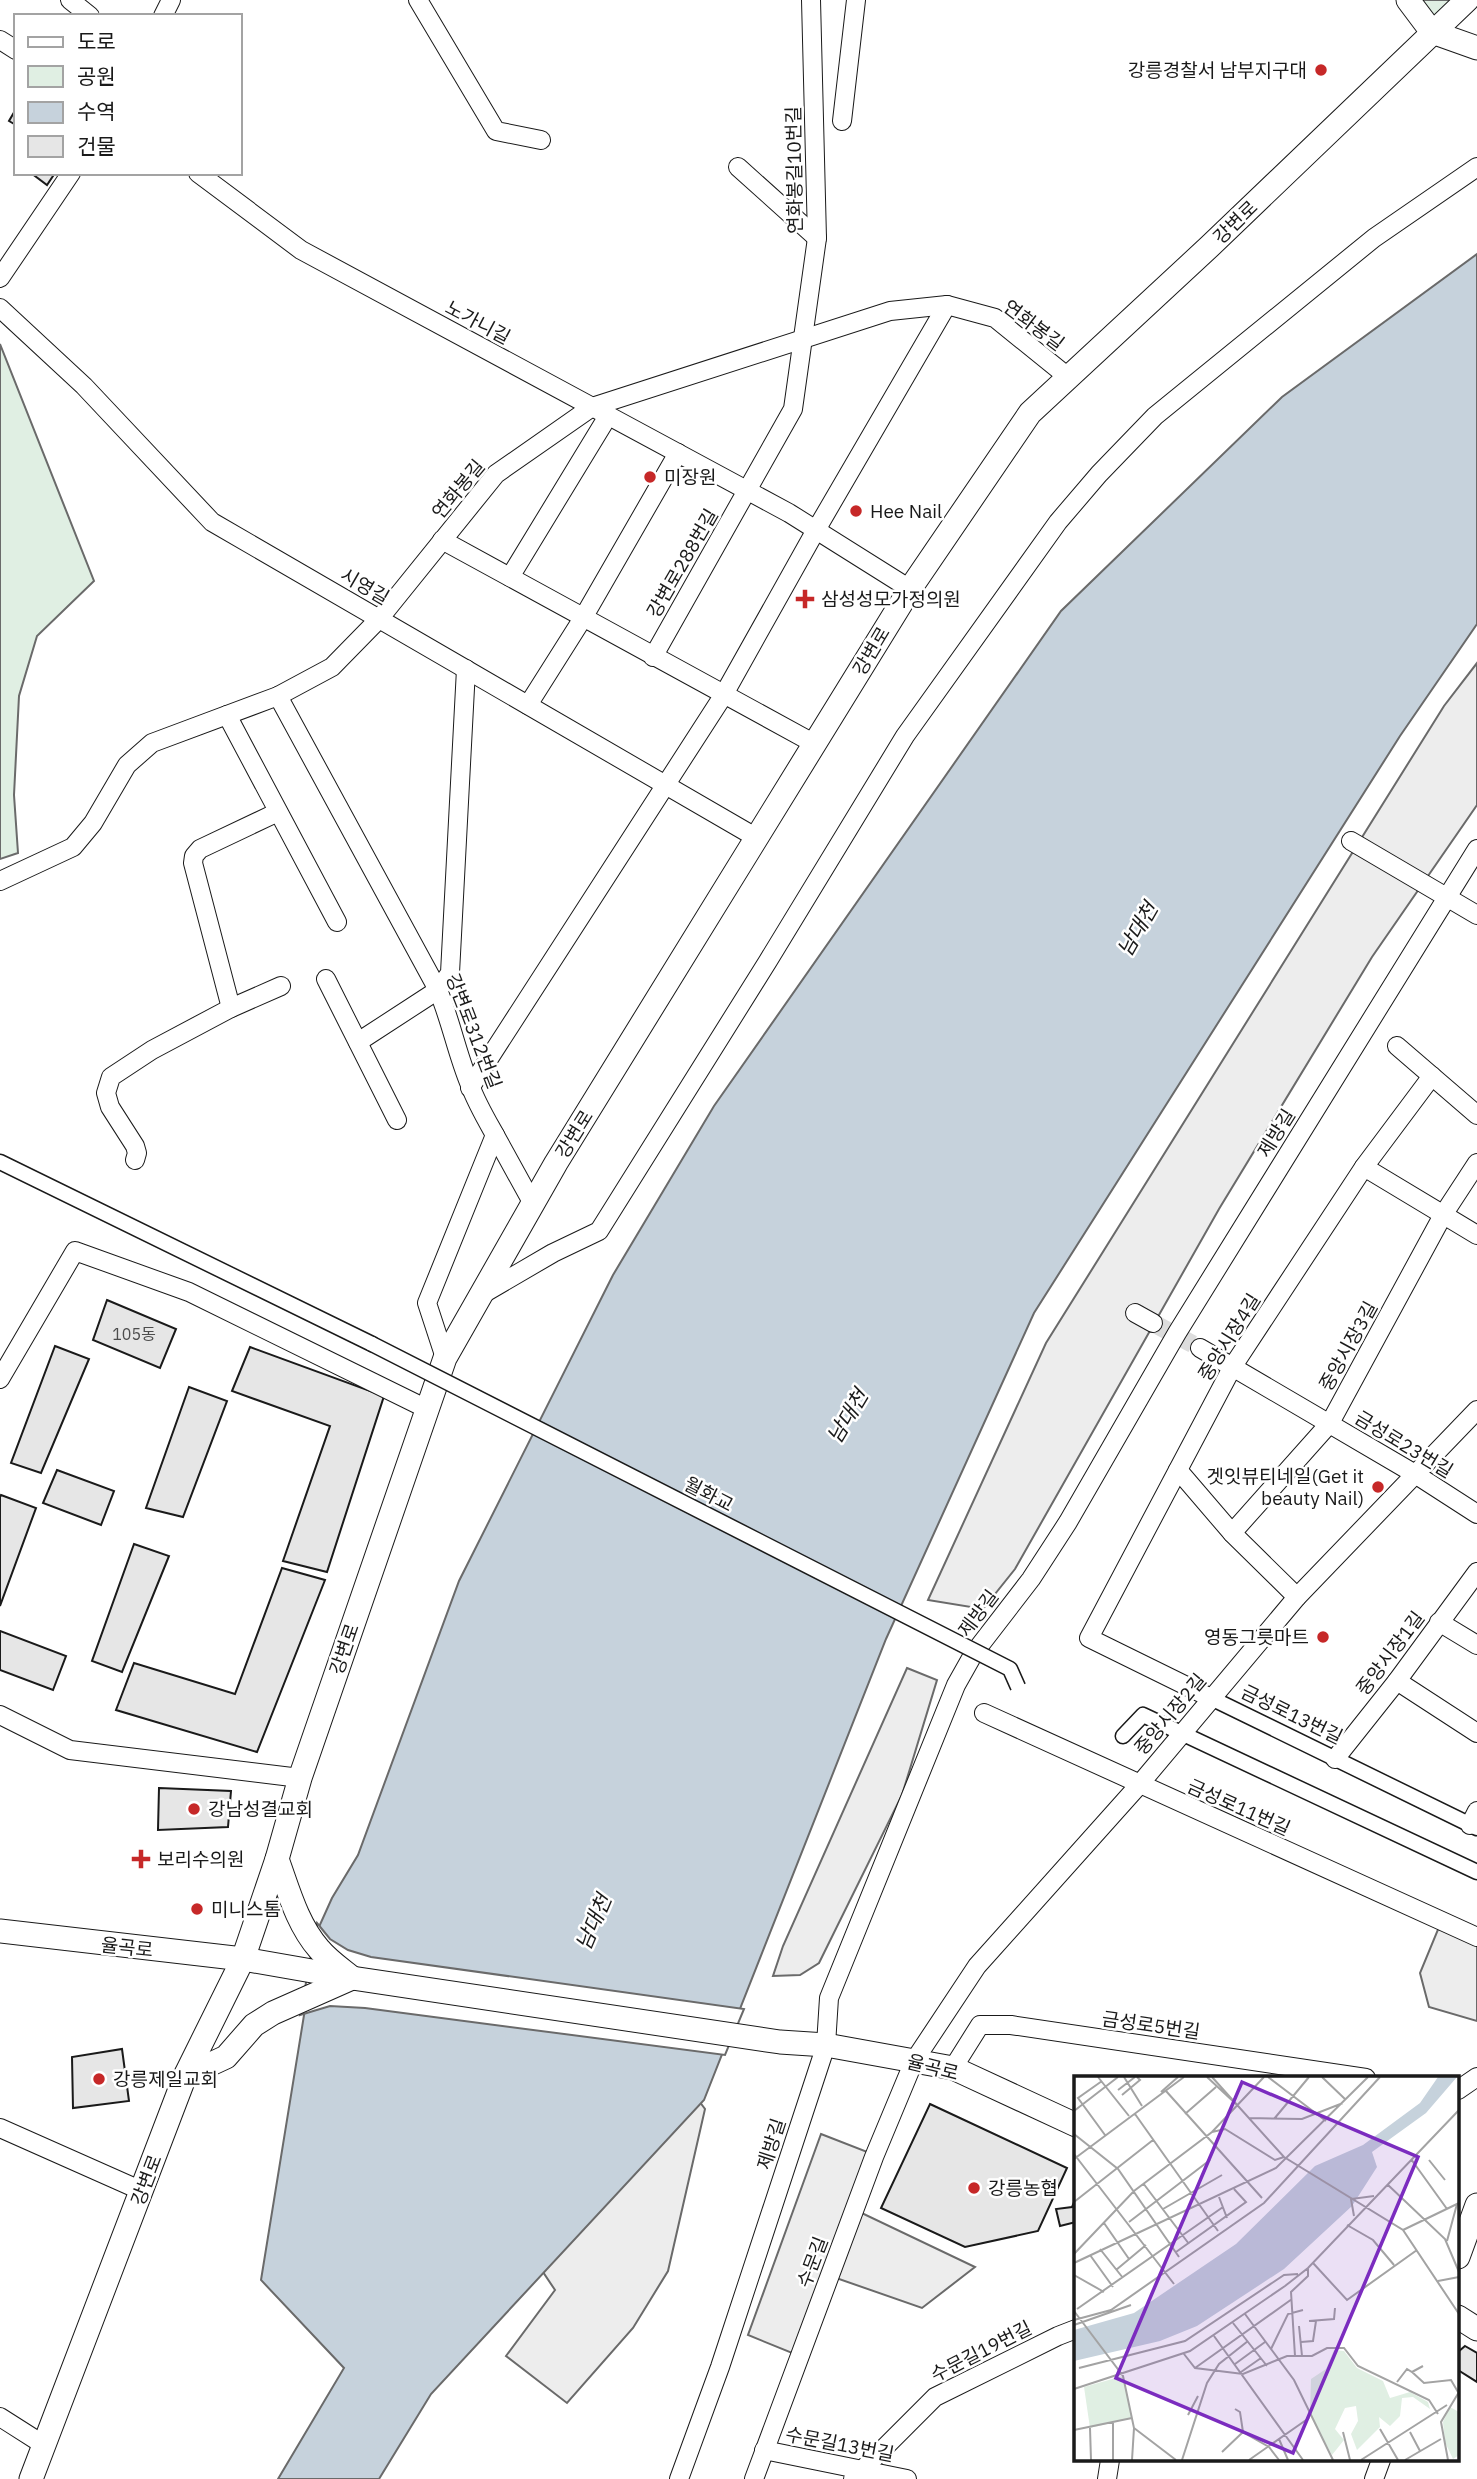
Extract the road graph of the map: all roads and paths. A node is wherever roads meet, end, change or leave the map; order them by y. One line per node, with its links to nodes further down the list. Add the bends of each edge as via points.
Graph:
1 (70, 0): 7 (street)
2 (418, 0): 11 (street, via 496,131)
3 (811, 0): 16 (street, 연화봉길10번길)
4 (856, 0): 10 (street)
5 (1408, 0): 8 (street)
6 (1468, 0): 8 (street, 강변로)
7 (88, 14)
8 (1433, 32): 9 (street); 21 (street, 강변로)
9 (1477, 48)
10 (842, 121)
11 (541, 140)
12 (738, 167): 16 (street)
13 (1477, 167): 65 (street, via 1363,247 1155,416 1098,474 1058,522 905,736 599,1231)
14 (70, 175): 17 (street)
15 (201, 175): 22 (street, 노가니길, via 301,250)
16 (817, 238): 20 (street, 연화봉길10번길)
17 (0, 278)
18 (947, 305): 20 (street, 연화봉길, via 890,311); 21 (street, 연화봉길, via 995,318); 25 (street)
19 (0, 308): 30 (street, 시영길, via 84,386 212,522)
20 (803, 339): 22 (street, 연화봉길); 24 (street, via 793,409)
21 (1068, 377): 28 (street, 강변로, via 1030,413)
22 (600, 411): 23 (street, 노가니길); 26 (street, 연화봉길, via 496,474); 27 (street)
23 (678, 453): 24 (street, 노가니길); 29 (street)
24 (748, 491): 25 (street, 노가니길); 31 (street, 강변로288번길)
25 (816, 530): 28 (street, 노가니길); 34 (street)
26 (442, 540): 27 (street); 30 (street, 연화봉길)
27 (510, 577): 29 (street)
28 (910, 589): 37 (street, 강변로)
29 (583, 618): 31 (street); 35 (street)
30 (379, 619): 32 (street, 시영길); 33 (street, 연화봉길, via 332,667)
31 (653, 657): 34 (street)
32 (466, 669): 35 (street, 시영길); 49 (street, via 451,965 448,979)
33 (278, 696): 36 (street, 연화봉길); 49 (street, 강변로312번길)
34 (723, 696): 37 (street); 38 (street)
35 (528, 705): 38 (street, 시영길)
36 (227, 715): 39 (street); 43 (street, 연화봉길, via 146,747 127,765 74,847)
37 (815, 744): 40 (street, 강변로)
38 (666, 785): 40 (street, 시영길); 54 (street)
39 (278, 811): 46 (street); 50 (street, via 194,856)
40 (757, 838): 62 (street, 강변로)
41 (1350, 841): 44 (street)
42 (1477, 849): 44 (street, 제방길)
43 (0, 881)
44 (1447, 897): 45 (street); 102 (street, 제방길, via 1177,1333 1068,1522 956,1685 829,1998)
45 (1477, 915)
46 (337, 922)
47 (326, 979): 51 (street)
48 (281, 986): 50 (street)
49 (438, 990): 51 (street); 54 (street, 강변로312번길)
50 (231, 1008): 58 (street, via 111,1077 106,1093 110,1107 135,1146)
51 (358, 1042): 56 (street)
52 (1397, 1046): 53 (street)
53 (1432, 1076): 55 (street); 61 (street, 중앙시장4길)
54 (470, 1088): 57 (street, 강변로312번길)
55 (1477, 1115)
56 (397, 1119)
57 (495, 1135): 62 (street, 강변로312번길); 69 (street, via 427,1303)
58 (135, 1160)
59 (0, 1161): 85 (street, 월화교, bridge, via 372,1344 1010,1669)
60 (1477, 1163): 63 (street, 중앙시장3길)
61 (1364, 1167): 63 (street); 70 (street, 중앙시장4길)
62 (533, 1204): 65 (street, 강변로)
63 (1443, 1215): 64 (street); 74 (street, 중앙시장3길)
64 (1477, 1235)
65 (481, 1296): 69 (street, 강변로)
66 (1135, 1313): 67 (street)
67 (1153, 1323)
68 (1200, 1348): 70 (street, 금성로23번길)
69 (445, 1359): 72 (street, 강변로)
70 (1233, 1366): 74 (street, 금성로23번길); 75 (street, 중앙시장4길)
71 (0, 1379): 72 (street, via 75,1251 190,1292)
72 (427, 1409): 93 (street, 강변로)
73 (1477, 1410): 76 (street, 중앙시장2길)
74 (1330, 1423): 76 (street, 금성로23번길); 78 (street, 중앙시장3길)
75 (1178, 1470): 78 (street); 82 (street, 중앙시장4길)
76 (1415, 1474): 77 (street, 금성로23번길); 80 (street, 중앙시장2길)
77 (1477, 1514)
78 (1232, 1533): 80 (street)
79 (1477, 1572): 81 (street, 중앙시장1길)
80 (1297, 1597): 86 (street, 중앙시장2길)
81 (1439, 1622): 83 (street); 84 (street, 중앙시장1길)
82 (1089, 1638): 86 (street, 금성로13번길)
83 (1477, 1644)
84 (1397, 1681): 89 (street); 92 (street, 중앙시장1길)
85 (1018, 1687)
86 (1211, 1698): 90 (street, 중앙시장2길); 92 (street, 금성로13번길)
87 (984, 1713): 94 (street, 금성로11번길)
88 (0, 1715): 93 (street, via 69,1750)
89 (1477, 1733)
90 (1181, 1734): 91 (street, via 1143,1715); 94 (street, 중앙시장2길); 97 (street)
91 (1123, 1736)
92 (1335, 1759): 95 (street, 금성로13번길)
93 (300, 1778): 96 (street, 강변로)
94 (1139, 1785): 99 (street, 금성로11번길); 103 (street, 중앙시장2길, via 977,1966)
95 (1474, 1821)
96 (277, 1859): 100 (street, 강변로); 101 (street, via 295,1909 319,1949)
97 (1477, 1872)
98 (0, 1931): 100 (street, 율곡로)
99 (1477, 1937)
100 (249, 1960): 101 (street, 율곡로); 105 (street, 강변로)
101 (352, 1978): 102 (street, 율곡로); 105 (street, via 273,2013 254,2025 226,2057)
102 (826, 2045): 103 (street, 율곡로); 123 (street, 제방길, via 720,2367)
103 (914, 2061): 104 (street, 율곡로); 119 (street, 수문길)
104 (953, 2068): 106 (street, 금성로5번길, via 981,2025 1011,2025); 109 (street, 율곡로)
105 (185, 2076): 111 (street, 강변로)
106 (1353, 2076)
107 (1477, 2077): 108 (street)
108 (1460, 2089)
109 (1074, 2124)
110 (0, 2128): 111 (street)
111 (142, 2191): 118 (street, 강변로)
112 (1477, 2205): 113 (street)
113 (1460, 2252)
114 (1460, 2318): 115 (street)
115 (1477, 2329)
116 (1074, 2330): 121 (street, 수문길19번길, via 935,2397)
117 (0, 2417): 118 (street)
118 (44, 2445): 122 (street, 강변로)
119 (764, 2450): 121 (street, 수문길13번길); 124 (street, 수문길)
120 (1380, 2462): 126 (street)
121 (858, 2474): 125 (street, 수문길13번길)
122 (31, 2479)
123 (678, 2479)
124 (754, 2479)
125 (907, 2479)
126 (1374, 2479)

